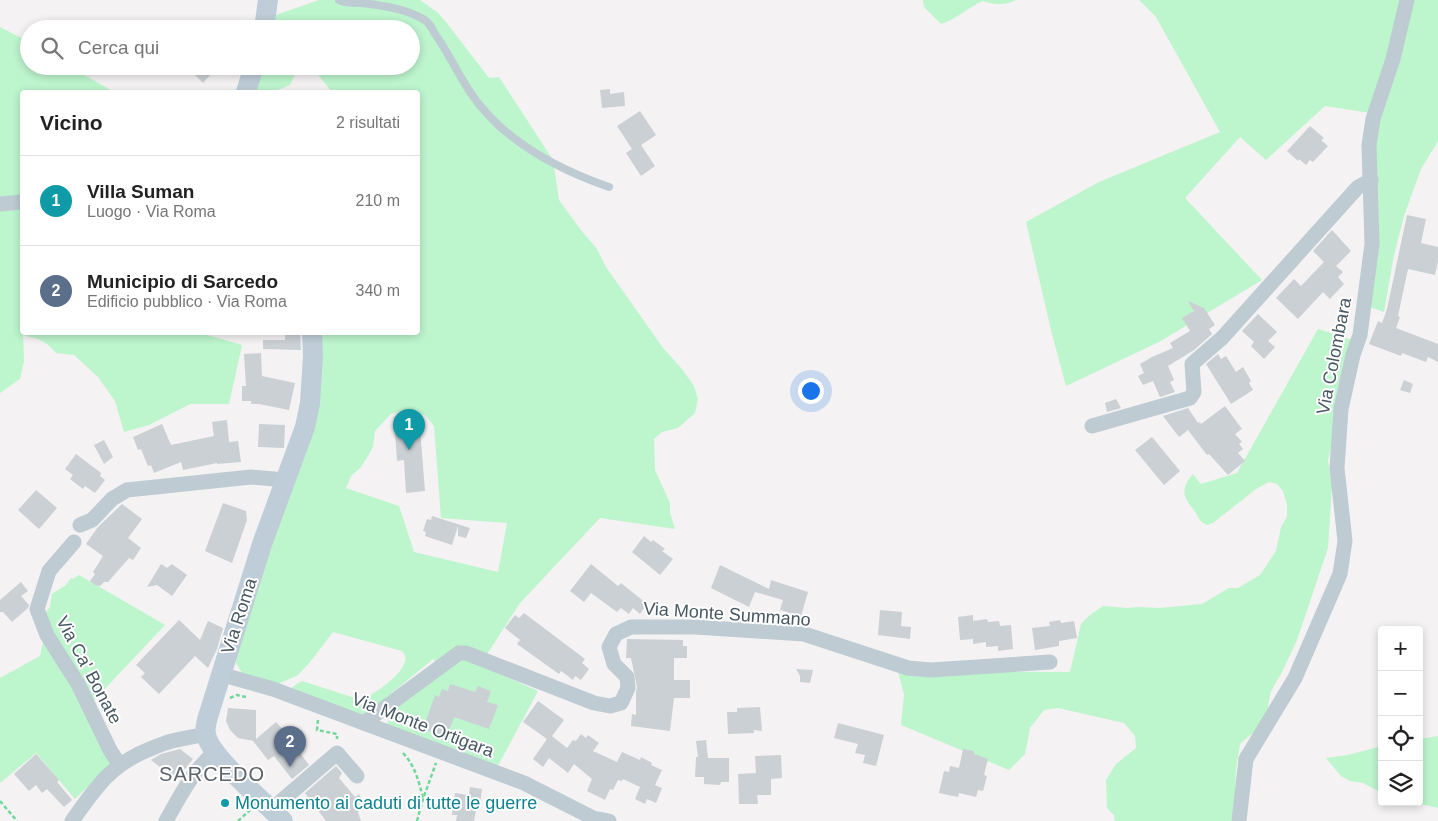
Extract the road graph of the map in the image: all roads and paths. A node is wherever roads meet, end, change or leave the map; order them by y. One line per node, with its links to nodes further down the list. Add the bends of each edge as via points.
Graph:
1 (268, 0): 4 (street)
2 (339, 0): 8 (lane, via 398,8 427,22 470,93 488,115 539,156)
3 (1407, 0): 7 (street, Via Colombara, via 1393,59 1373,118 1369,145)
4 (265, 20)
5 (251, 75): 6 (street)
6 (247, 90)
7 (1371, 180): 12 (street, via 1358,187 1222,338 1192,364 1194,392 1190,398); 36 (street, Via Colombara, via 1372,244 1364,307 1341,409 1337,468 1346,541 1340,574 1295,678 1246,759)
8 (609, 187)
9 (20, 202): 10 (street)
10 (0, 204)
11 (312, 335): 13 (street, Via Roma, via 310,403 305,428)
12 (1092, 426)
13 (286, 480): 14 (street, via 251,477 127,490 92,520); 17 (street, Via Roma)
14 (80, 525)
15 (74, 542): 25 (street, Via Ca' Bonate, via 50,571 37,609 47,635 78,684)
16 (1050, 662): 19 (street, Via Monte Summano, via 931,670 908,668 804,634 696,627 631,627 616,634 609,647 614,664 627,677 628,688 621,703 610,706 594,703 466,653 458,653)
17 (220, 674): 19 (street, Via Monte Ortigara, via 273,689); 20 (street, Via Roma)
18 (319, 718): 24 (path, via 316,730 337,734)
19 (364, 723): 23 (street, Via Monte Ortigara)
20 (206, 734): 22 (street); 25 (street, via 170,741)
21 (399, 747): 27 (path, via 412,762)
22 (215, 752): 29 (street); 32 (street, via 189,781)
23 (440, 752): 27 (path); 35 (street, Via Monte Ortigara, via 524,783 593,818)
24 (337, 753): 26 (street); 29 (street)
25 (119, 764): 31 (street, via 95,789)
26 (357, 776)
27 (423, 799): 34 (path)
28 (0, 802): 30 (path)
29 (270, 812): 33 (path)
30 (17, 821)
31 (72, 821)
32 (166, 821)
33 (238, 821)
34 (417, 821)
35 (609, 821)
36 (1239, 821)

